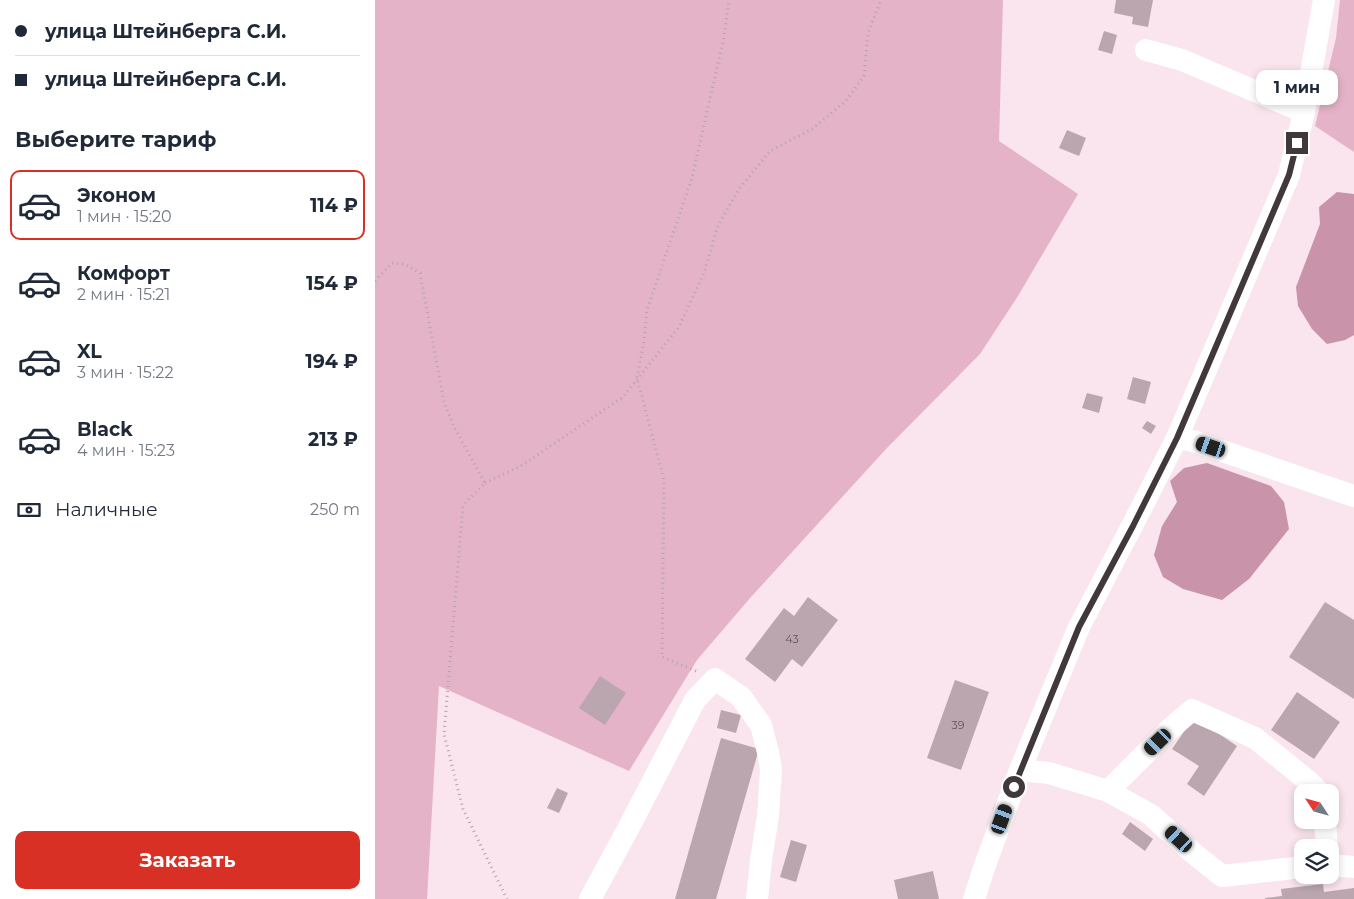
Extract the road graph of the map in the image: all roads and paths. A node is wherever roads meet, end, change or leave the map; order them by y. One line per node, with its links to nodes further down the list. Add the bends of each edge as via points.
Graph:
1 (729, 0): 7 (path, via 724,37 692,178 647,310)
2 (881, 0): 7 (path, via 868,33 864,76 846,101 812,129 770,151 739,189 717,225 704,273 679,327)
3 (1325, 0): 5 (street)
4 (1146, 50): 5 (street, via 1182,60)
5 (1304, 112): 8 (street, via 1289,175)
6 (375, 281): 9 (path, via 392,263 404,264 420,273 443,402)
7 (637, 378): 9 (path, via 615,403 521,466); 11 (path, via 665,480 662,657)
8 (1177, 438): 10 (street); 12 (street, via 1079,627)
9 (485, 483): 19 (path, via 463,505 445,734 463,809)
10 (1354, 496)
11 (715, 679): 18 (street, via 741,697 761,725 768,752 771,769 768,816); 20 (street, via 695,700)
12 (1020, 770): 14 (street, via 1049,773); 21 (street)
13 (1310, 784): 14 (street, via 1255,738 1192,710)
14 (1107, 791): 17 (street, via 1151,815 1222,876)
15 (1339, 866): 16 (street)
16 (1354, 867)
17 (1294, 868)
18 (757, 898)
19 (507, 899)
20 (590, 899)
21 (974, 899)

